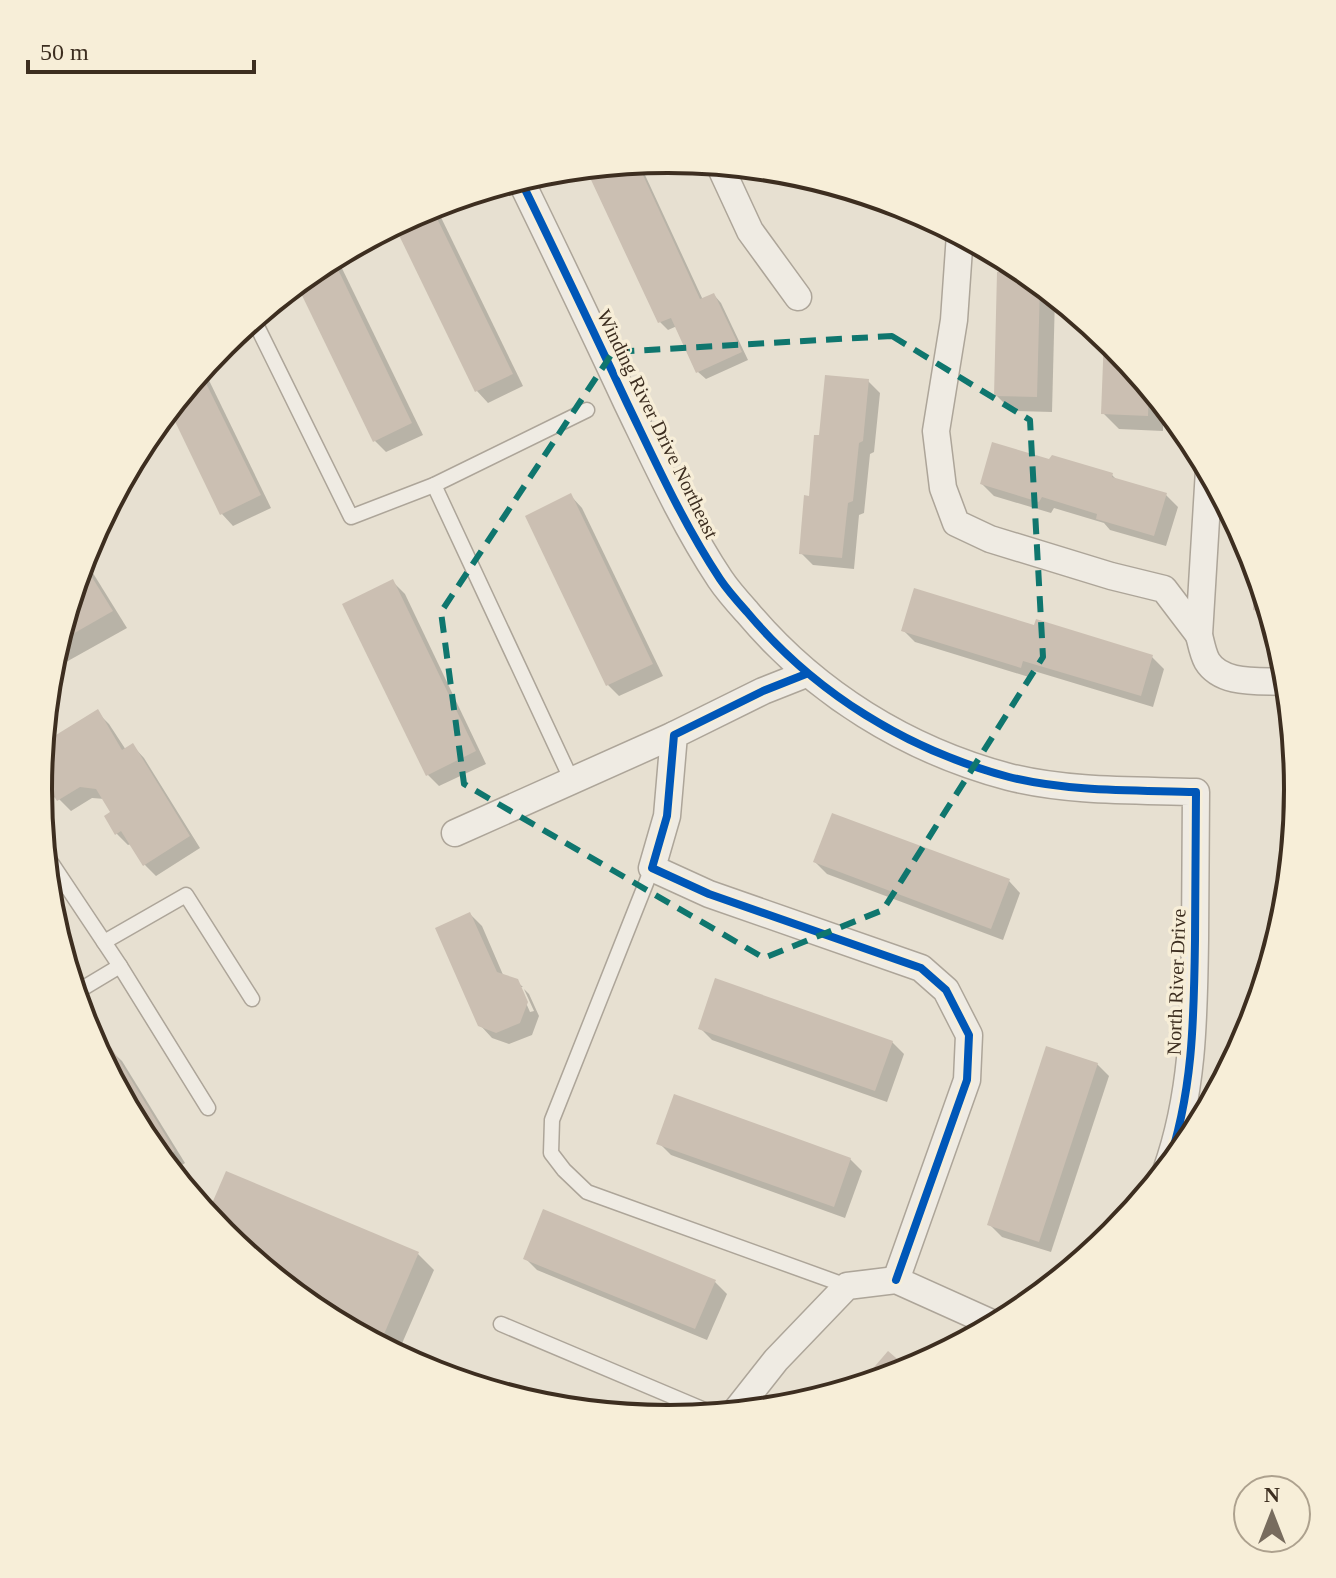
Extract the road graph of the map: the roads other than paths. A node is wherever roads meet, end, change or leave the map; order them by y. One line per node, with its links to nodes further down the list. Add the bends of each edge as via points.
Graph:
1 (724, 176): 4 (street, via 750,231)
2 (525, 190): 10 (street, Winding River Drive Northeast, via 683,518 722,582)
3 (959, 247): 9 (street, via 954,320 936,431 943,488 956,523 990,539 1164,589)
4 (798, 297)
5 (258, 329): 7 (lane, via 351,517)
6 (587, 410): 7 (lane)
7 (434, 485): 13 (lane)
8 (1208, 493): 9 (street)
9 (1199, 635): 11 (street, via 1206,660 1216,671 1232,679)
10 (806, 674): 12 (street); 14 (street, Winding River Drive Northeast, via 907,739 1011,777 1070,788)
11 (1274, 681)
12 (674, 735): 13 (street); 16 (street, via 667,816)
13 (572, 781): 15 (street)
14 (1196, 792): 23 (street, North River Drive, via 1194,1023)
15 (455, 833)
16 (652, 868): 24 (street, via 709,894 921,968 946,990 969,1035 967,1080); 25 (lane, via 552,1120 551,1153 587,1192)
17 (58, 872): 18 (lane)
18 (104, 942): 19 (lane); 21 (lane, via 186,895)
19 (120, 966): 20 (lane); 22 (lane)
20 (85, 987)
21 (252, 999)
22 (208, 1108)
23 (1175, 1138)
24 (896, 1280): 25 (street); 26 (street)
25 (847, 1286): 28 (street)
26 (982, 1319)
27 (501, 1324): 29 (lane)
28 (744, 1400)
29 (691, 1404)

